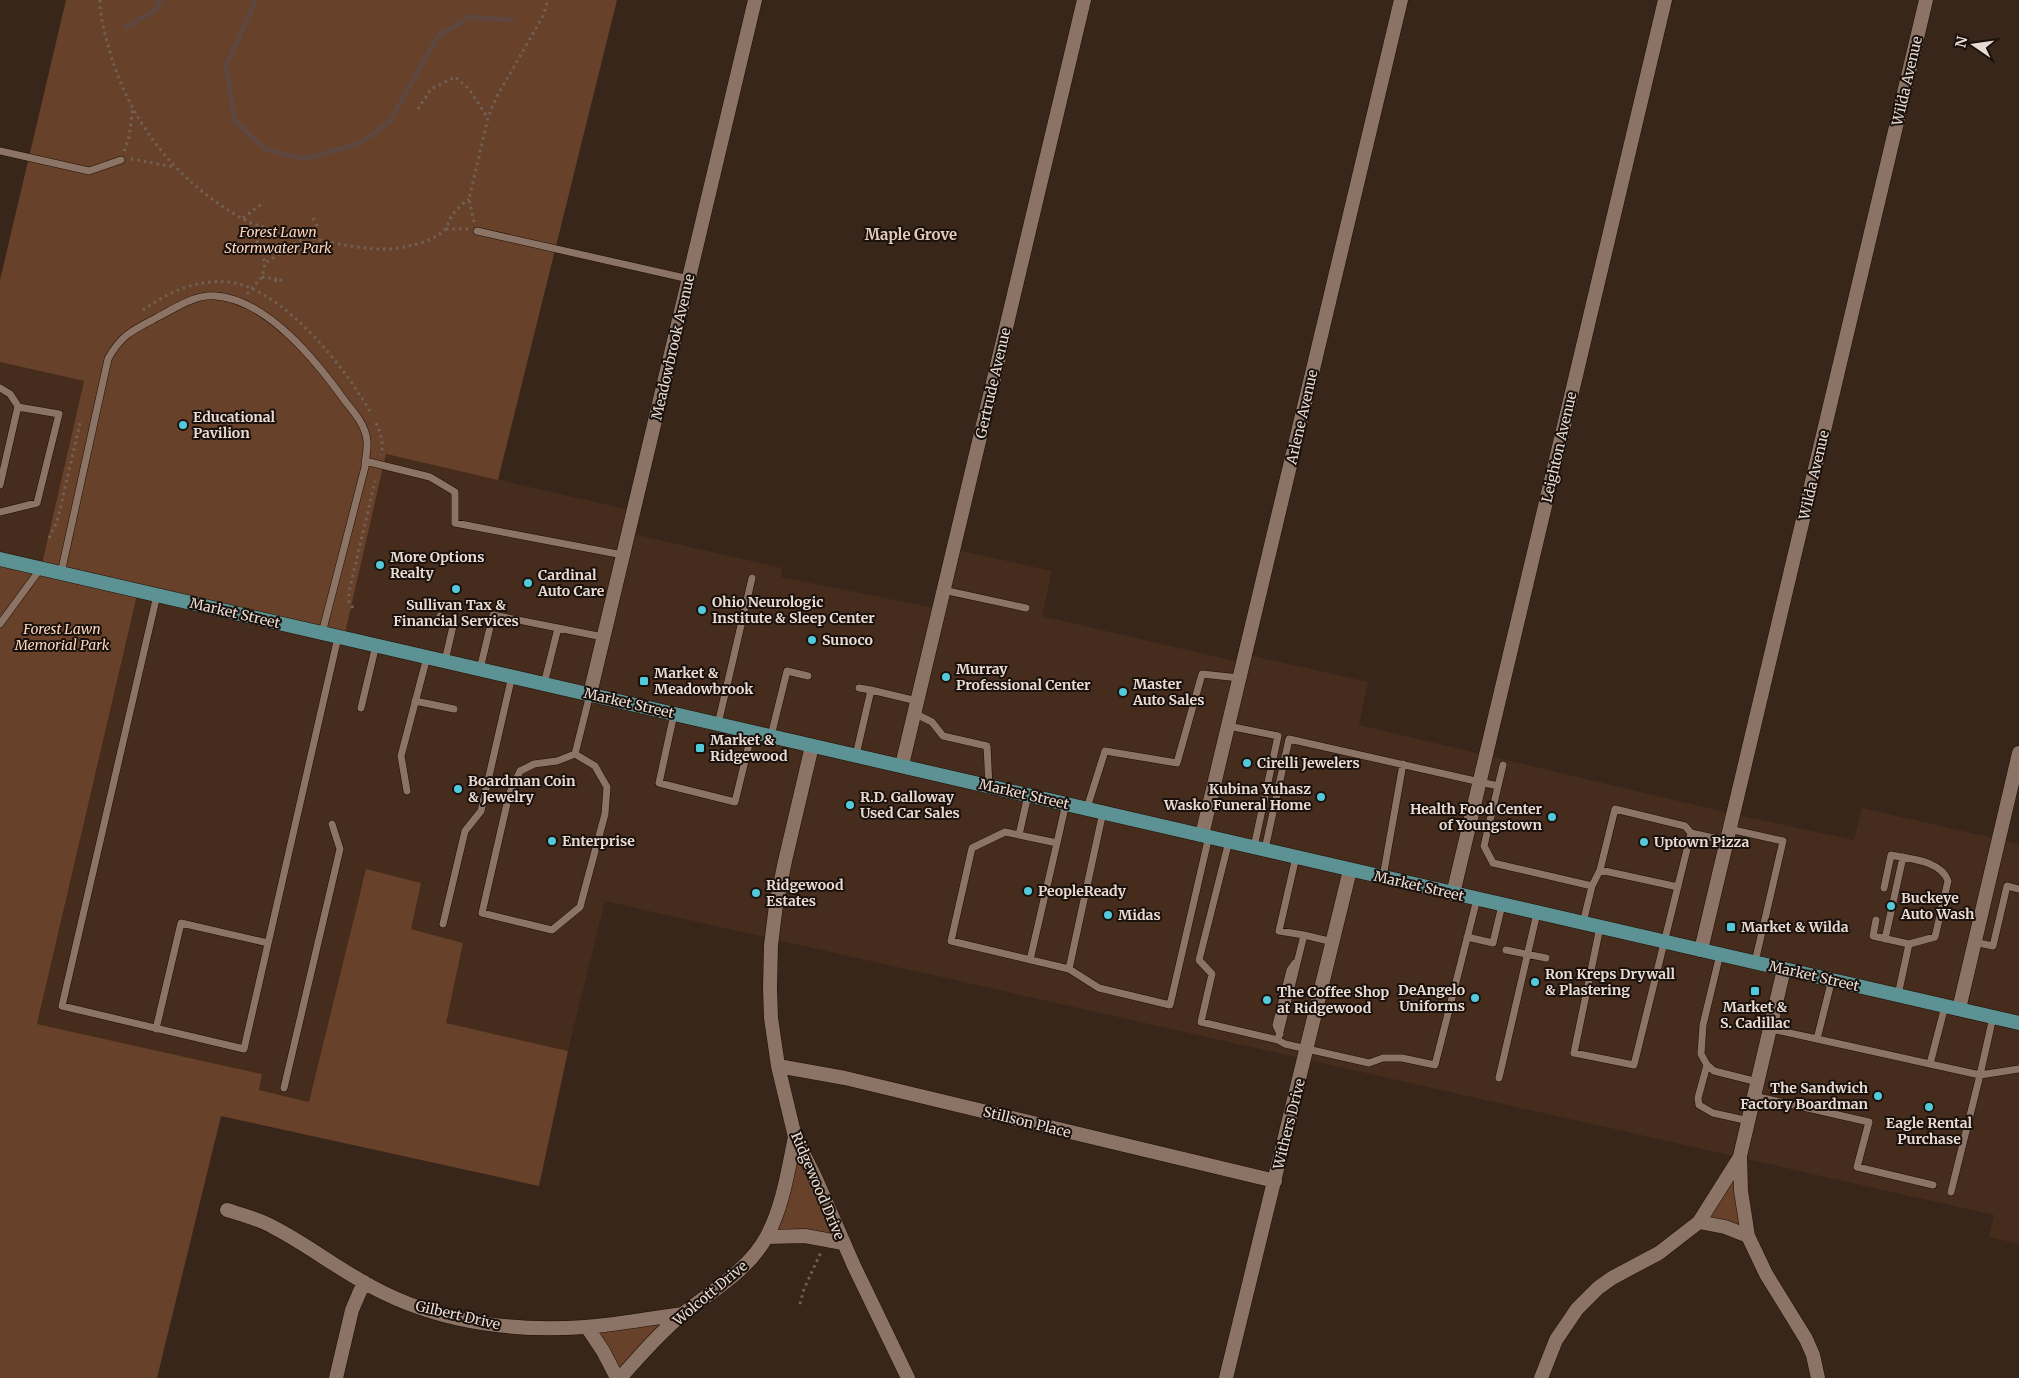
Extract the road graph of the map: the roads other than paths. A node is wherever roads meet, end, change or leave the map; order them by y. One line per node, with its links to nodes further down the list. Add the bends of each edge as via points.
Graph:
1 (755, 0): 9 (street, Meadowbrook Avenue)
2 (1084, 0): 20 (street, Gertrude Avenue)
3 (1401, 0): 35 (street, Arlene Avenue)
4 (1665, 0): 56 (street, Leighton Avenue)
5 (1926, 0): 67 (street, Wilda Avenue)
6 (0, 151): 7 (lane, via 89,171)
7 (121, 160)
8 (477, 231): 9 (lane)
9 (688, 280): 15 (street, Meadowbrook Avenue)
10 (0, 388): 11 (lane, via 10,394)
11 (18, 407): 13 (lane); 14 (lane, via 59,414 37,503)
12 (365, 461): 15 (lane, via 430,477 455,492 455,523); 18 (lane, via 367,440 359,419 320,365 272,321 242,302 215,296 196,298 133,330 116,343 108,358); 26 (lane)
13 (0, 485)
14 (0, 512)
15 (623, 555): 28 (street, Meadowbrook Avenue)
16 (0, 559): 17 (main road, Market Street)
17 (41, 568): 18 (main road, Market Street); 24 (lane)
18 (60, 573): 21 (main road, Market Street)
19 (752, 578): 45 (lane)
20 (944, 590): 22 (lane); 41 (street, Gertrude Avenue)
21 (158, 595): 26 (main road, Market Street); 112 (lane, via 62,1006)
22 (1026, 608)
23 (440, 616): 31 (lane, via 453,626)
24 (0, 624)
25 (558, 628): 28 (lane); 32 (lane, via 493,615); 36 (lane)
26 (322, 633): 27 (main road, Market Street)
27 (338, 636): 29 (main road, Market Street); 95 (lane)
28 (603, 637): 39 (street, Meadowbrook Avenue)
29 (376, 645): 30 (main road, Market Street); 42 (lane)
30 (427, 657): 31 (main road, Market Street); 40 (lane)
31 (445, 661): 32 (main road, Market Street)
32 (480, 669): 33 (main road, Market Street)
33 (512, 676): 36 (main road, Market Street); 87 (lane, via 481,811 465,831)
34 (808, 676): 48 (lane, via 787,671)
35 (1240, 678): 46 (street, Arlene Avenue); 62 (lane, via 1202,674 1176,763 1105,751)
36 (544, 684): 39 (main road, Market Street)
37 (859, 688): 38 (lane)
38 (871, 690): 41 (lane); 52 (lane)
39 (590, 694): 44 (main road, Market Street); 51 (lane)
40 (415, 701): 43 (lane); 59 (lane, via 401,756)
41 (916, 707): 54 (street, Gertrude Avenue); 57 (lane, via 943,736 987,746)
42 (361, 708)
43 (454, 709)
44 (674, 714): 45 (main road, Market Street); 47 (lane, via 659,783 735,802)
45 (718, 724): 47 (main road, Market Street)
46 (1228, 726): 68 (street, Arlene Avenue); 71 (lane, via 1278,736)
47 (752, 732): 48 (main road, Market Street)
48 (771, 736): 49 (main road, Market Street)
49 (812, 746): 52 (main road, Market Street); 119 (street, Ridgewood Drive, via 779,887 771,945 770,995)
50 (2019, 753): 94 (street)
51 (575, 754): 51 (lane, via 595,766 607,787 605,814 580,907 552,930 482,914 509,795 520,771 534,764 557,761)
52 (856, 755): 54 (main road, Market Street)
53 (1402, 764): 56 (lane); 71 (lane, via 1289,739); 76 (lane)
54 (902, 765): 57 (main road, Market Street)
55 (1503, 765): 58 (lane)
56 (1479, 782): 58 (lane); 81 (street, Leighton Avenue)
57 (989, 786): 60 (main road, Market Street)
58 (1498, 786): 77 (lane, via 1484,846 1493,863)
59 (407, 791)
60 (1028, 794): 61 (main road, Market Street); 66 (lane)
61 (1066, 803): 62 (main road, Market Street); 70 (lane)
62 (1087, 808): 63 (main road, Market Street)
63 (1103, 812): 68 (main road, Market Street); 104 (lane)
64 (332, 824): 123 (lane, via 340,849)
65 (1690, 833): 67 (lane); 75 (lane, via 1685,826 1614,809); 78 (lane)
66 (1018, 835): 70 (lane); 102 (lane, via 1005,832 972,848 951,941)
67 (1728, 835): 98 (street, Wilda Avenue); 103 (lane, via 1783,841)
68 (1206, 836): 69 (main road, Market Street); 104 (lane, via 1170,1005 1099,988)
69 (1229, 841): 71 (main road, Market Street); 114 (lane, via 1199,960 1212,974 1200,1022)
70 (1057, 844): 102 (lane)
71 (1259, 848): 72 (main road, Market Street)
72 (1296, 857): 74 (main road, Market Street); 89 (lane, via 1279,930)
73 (1903, 857): 79 (lane, via 1891,855); 91 (lane); 96 (lane, via 1935,866 1948,881 1935,937)
74 (1350, 870): 76 (main road, Market Street); 92 (street, Withers Drive)
75 (1600, 870): 77 (lane); 78 (lane)
76 (1383, 877): 81 (main road, Market Street)
77 (1592, 886): 86 (lane)
78 (1678, 887): 93 (lane)
79 (1884, 888)
80 (2019, 889): 94 (lane, via 2008,886 1993,946)
81 (1453, 894): 82 (main road, Market Street)
82 (1477, 899): 83 (main road, Market Street); 90 (lane)
83 (1502, 905): 84 (main road, Market Street); 90 (lane, via 1493,944)
84 (1537, 913): 86 (main road, Market Street); 99 (lane)
85 (1876, 920): 91 (lane, via 1873,936)
86 (1583, 923): 88 (main road, Market Street)
87 (443, 924)
88 (1600, 927): 93 (main road, Market Street); 93 (lane, via 1574,1053 1634,1066)
89 (1304, 935): 92 (lane); 114 (lane)
90 (1467, 938): 116 (lane, via 1435,1065 1402,1058 1383,1058 1369,1063)
91 (1885, 939): 96 (lane)
92 (1333, 942): 116 (street, Withers Drive)
93 (1665, 942): 98 (main road, Market Street)
94 (1974, 942): 109 (street)
95 (268, 943): 112 (lane, via 181,923); 112 (lane, via 244,1050)
96 (1909, 944): 107 (lane)
97 (1506, 950): 99 (lane)
98 (1701, 950): 100 (main road, Market Street)
99 (1528, 954): 101 (lane); 122 (lane)
100 (1720, 954): 103 (main road, Market Street); 118 (lane, via 1703,1025 1701,1054)
101 (1546, 958)
102 (1030, 960): 104 (lane)
103 (1756, 962): 105 (main road, Market Street)
104 (1069, 969)
105 (1784, 969): 106 (main road, Market Street); 113 (street)
106 (1832, 979): 107 (main road, Market Street); 115 (lane)
107 (1898, 995): 108 (main road, Market Street)
108 (1945, 1006): 109 (main road, Market Street); 117 (lane)
109 (1959, 1009): 110 (main road, Market Street)
110 (1993, 1017): 111 (main road, Market Street); 121 (lane)
111 (2019, 1023)
112 (156, 1028)
113 (1771, 1029): 115 (lane); 124 (street)
114 (1279, 1037): 116 (lane, via 1285,1044)
115 (1817, 1039): 117 (lane)
116 (1307, 1049): 128 (street, Withers Drive)
117 (1930, 1064): 121 (lane)
118 (1707, 1065): 124 (lane); 125 (lane, via 1699,1105 1713,1113)
119 (778, 1066): 126 (street, Ridgewood Drive); 128 (street, Stillson Place, via 845,1078)
120 (2019, 1069): 121 (lane)
121 (1980, 1075): 130 (lane)
122 (1499, 1078)
123 (284, 1088)
124 (1756, 1089): 125 (street); 129 (lane, via 1869,1122 1858,1167)
125 (1748, 1121): 127 (street)
126 (795, 1137): 134 (street, Wolcott Drive, via 780,1204); 135 (street, Ridgewood Drive)
127 (1740, 1156): 132 (street); 133 (street)
128 (1275, 1181): 142 (street, Withers Drive)
129 (1933, 1185)
130 (1951, 1192)
131 (227, 1210): 136 (street, Gilbert Drive, via 272,1226)
132 (1699, 1222): 133 (street); 143 (street, via 1659,1254 1598,1288 1562,1330)
133 (1748, 1236): 144 (street, via 1766,1274 1806,1339)
134 (767, 1237): 135 (street, via 805,1236); 137 (street, Wolcott Drive, via 724,1284)
135 (843, 1243): 141 (street, Ridgewood Drive)
136 (364, 1282): 138 (street, Gilbert Drive, via 411,1304 469,1320 526,1328); 139 (street, via 352,1310)
137 (683, 1314): 138 (street, Gilbert Drive); 140 (street, Wolcott Drive)
138 (587, 1327): 140 (street)
139 (336, 1378)
140 (618, 1378)
141 (908, 1378)
142 (1226, 1378)
143 (1541, 1378)
144 (1818, 1378)

